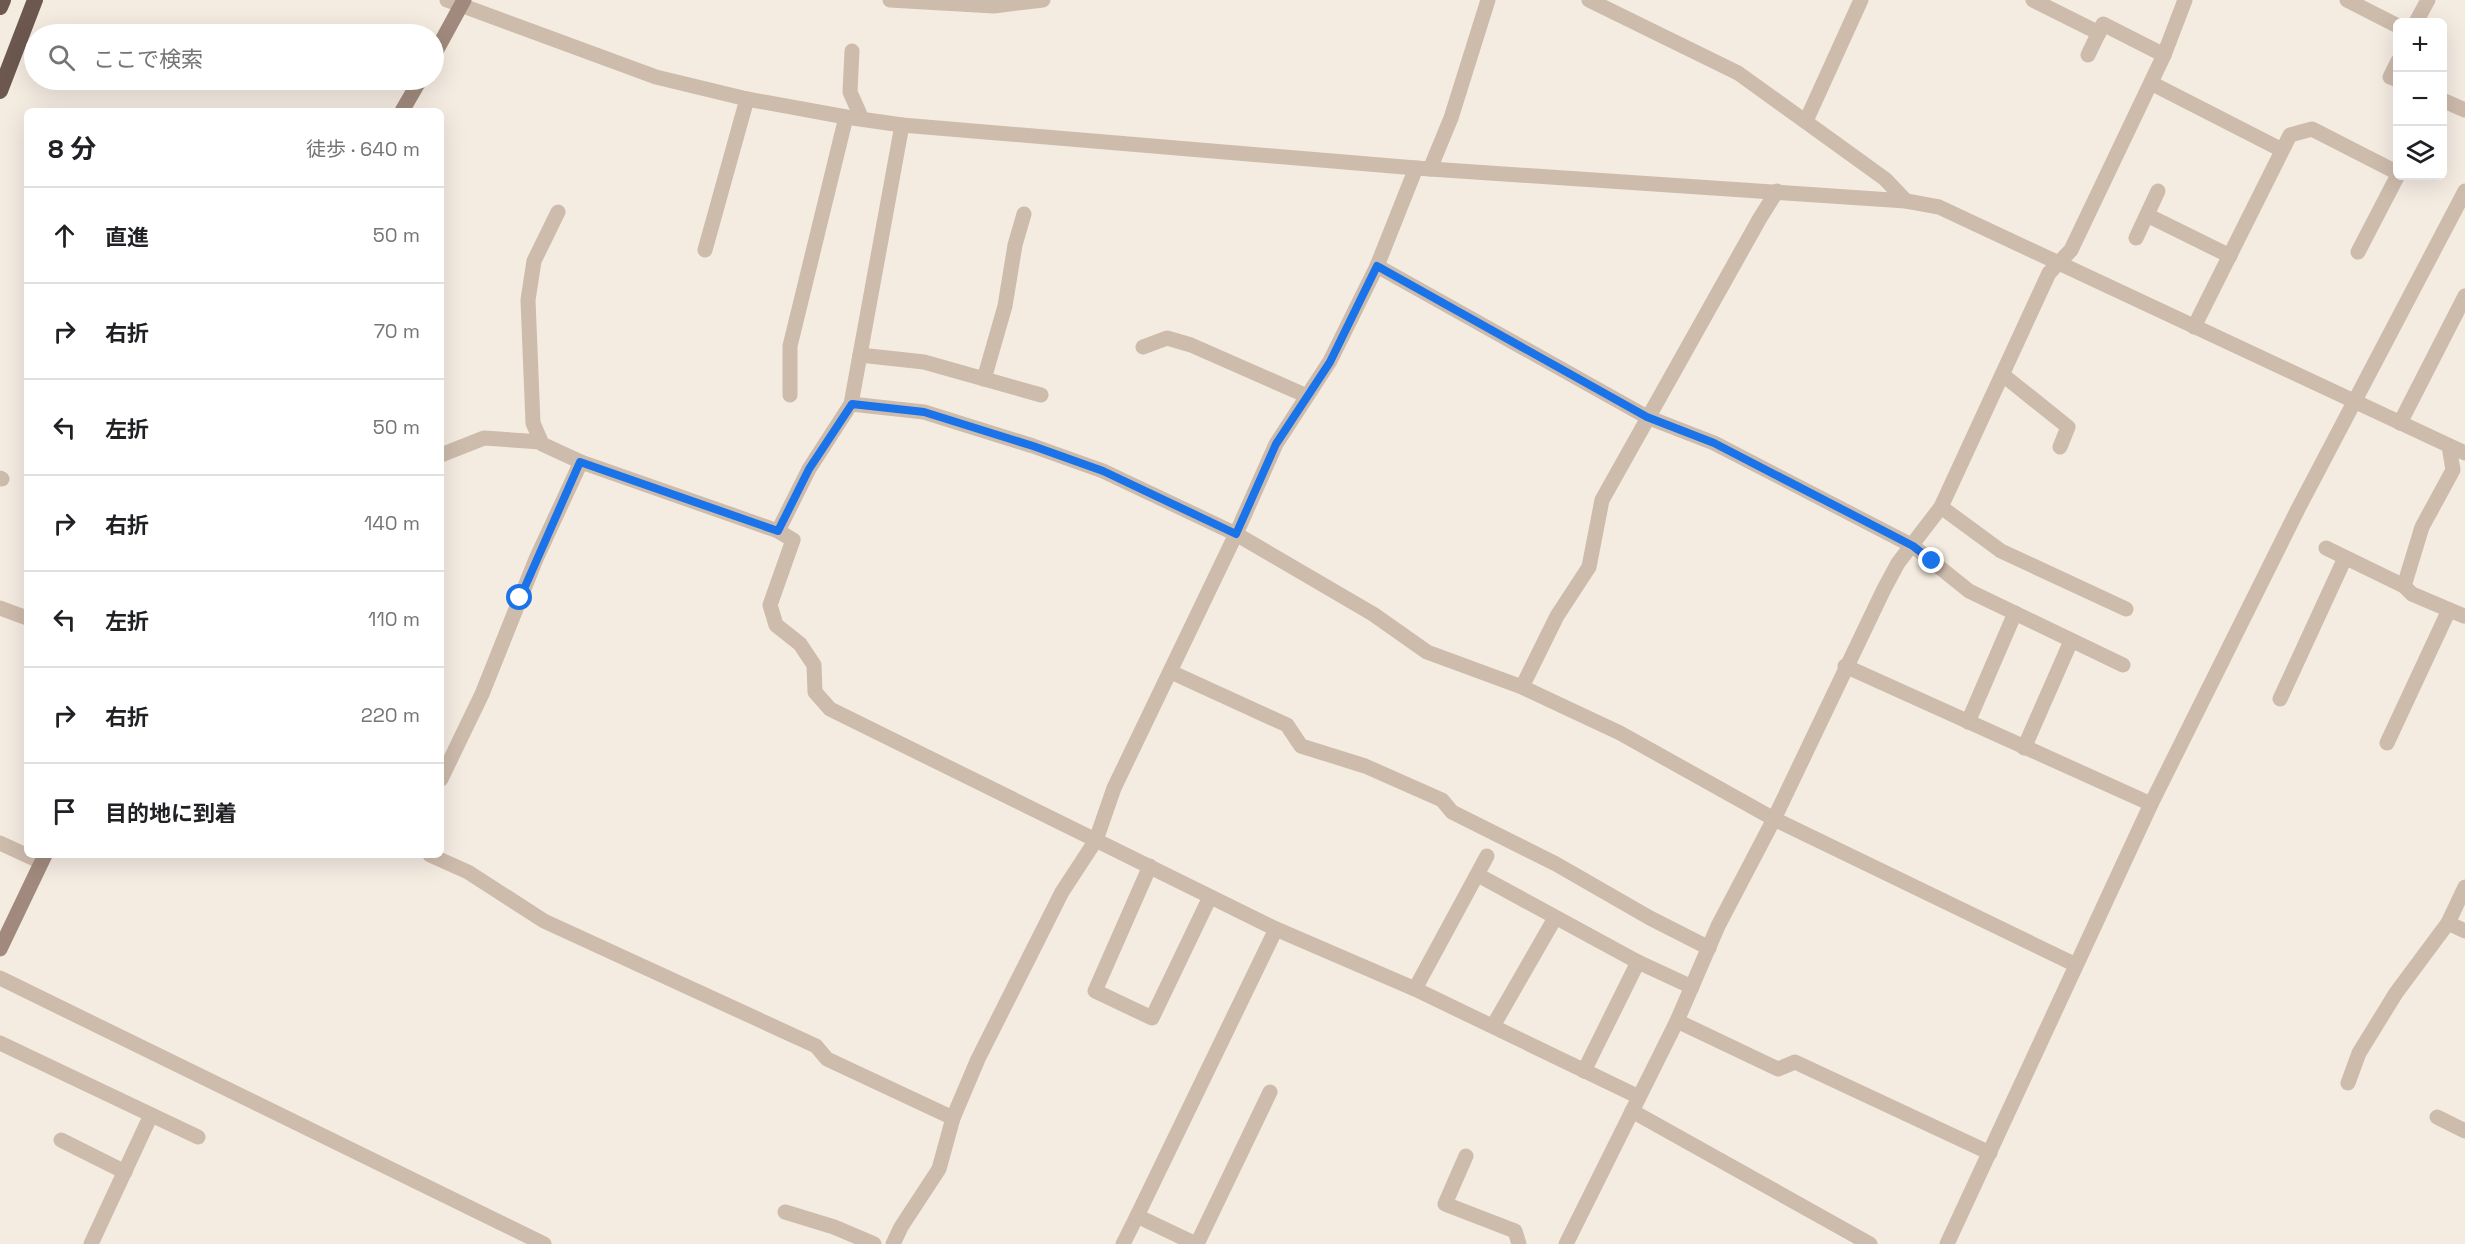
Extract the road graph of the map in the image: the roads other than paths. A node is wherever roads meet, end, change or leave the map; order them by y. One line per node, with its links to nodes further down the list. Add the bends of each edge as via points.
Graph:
1 (3, 0): 13 (highway)
2 (35, 0): 15 (highway)
3 (890, 0): 4 (street, via 994,6)
4 (1043, 0)
5 (1488, 0): 35 (street, via 1451,118)
6 (1589, 0): 32 (street, via 1738,73)
7 (1861, 0): 32 (street)
8 (2033, 0): 19 (street)
9 (2186, 0): 22 (street)
10 (2347, 0): 16 (street)
11 (2428, 0): 14 (street)
12 (457, 2): 18 (main road); 26 (street, via 656,77)
13 (0, 7)
14 (2418, 18)
15 (26, 24)
16 (2393, 24)
17 (24, 29): 25 (highway)
18 (444, 32)
19 (2099, 33): 21 (street); 22 (street, via 2103,24)
20 (852, 51): 31 (street, via 850,92)
21 (2088, 55)
22 (2164, 55): 23 (street)
23 (2151, 83): 34 (street); 49 (street, via 2071,250)
24 (414, 90): 28 (main road)
25 (0, 91)
26 (747, 99): 30 (street); 46 (street)
27 (2447, 102): 29 (street)
28 (404, 108)
29 (2465, 110)
30 (846, 117): 31 (street); 57 (street, via 790,346)
31 (862, 119): 33 (street)
32 (1806, 122): 41 (street, via 1885,179)
33 (902, 125): 35 (street); 54 (street)
34 (2282, 150): 36 (street, via 2290,135 2312,129); 48 (street)
35 (1423, 169): 38 (street); 50 (street)
36 (2393, 172)
37 (2394, 180): 47 (street)
38 (1777, 191): 41 (street); 62 (street)
39 (2158, 191): 44 (street)
40 (2465, 191): 60 (street)
41 (1906, 201): 49 (street, via 1939,207)
42 (558, 212): 64 (street, via 534,261 528,300 533,423)
43 (1024, 214): 56 (street, via 1005,306)
44 (2147, 215): 45 (street); 48 (street)
45 (2136, 238)
46 (705, 250)
47 (2358, 252)
48 (2230, 256): 52 (street)
49 (2059, 261): 52 (street); 55 (street, via 2049,273)
50 (1377, 266): 59 (street, via 1330,362); 62 (street)
51 (2465, 296): 63 (street)
52 (2194, 327): 60 (street)
53 (1143, 347): 59 (street, via 1167,338 1191,345)
54 (860, 355): 56 (street, via 924,362); 61 (street)
55 (2003, 375): 66 (street, via 2068,427); 70 (street)
56 (984, 379): 58 (street)
57 (790, 395)
58 (1041, 395)
59 (1307, 396): 72 (street, via 1276,444)
60 (2355, 402): 63 (street); 92 (street)
61 (852, 404): 71 (street, via 809,469); 72 (street, via 924,412 1033,446 1103,471)
62 (1647, 417): 73 (street, via 1714,443); 86 (street, via 1602,500 1589,567 1557,616)
63 (2400, 423): 65 (street)
64 (541, 442): 68 (street, via 484,438); 69 (street)
65 (2449, 446): 67 (street); 76 (street, via 2453,470 2422,527)
66 (2060, 447)
67 (2465, 453)
68 (444, 454)
69 (580, 462): 71 (street); 91 (street, via 482,694)
70 (1941, 507): 73 (street); 78 (street, via 2001,551)
71 (778, 531): 94 (street, via 793,540 770,604 776,625 800,644 814,665 815,692 830,709)
72 (1236, 534): 85 (street); 86 (street, via 1373,614 1426,652)
73 (1913, 546): 79 (street, via 1969,591); 84 (street, via 1898,563)
74 (2326, 549): 75 (street)
75 (2345, 558): 76 (street); 87 (street)
76 (2403, 586): 80 (street, via 2412,594)
77 (0, 608): 81 (street)
78 (2126, 609)
79 (2015, 613): 82 (street); 88 (street)
80 (2456, 613): 89 (street)
81 (24, 617)
82 (2071, 641): 83 (street); 90 (street)
83 (2122, 665)
84 (1845, 666): 88 (street); 93 (street)
85 (1171, 672): 94 (street, via 1114,788); 108 (street, via 1287,725 1301,746 1365,766 1442,800 1452,812)
86 (1522, 687): 93 (street, via 1620,733)
87 (2280, 699)
88 (1968, 723): 90 (street)
89 (2388, 743)
90 (2024, 748): 92 (street)
91 (444, 773)
92 (2151, 804): 111 (street)
93 (1774, 819): 108 (street); 111 (street)
94 (1096, 840): 100 (street); 124 (street, via 1062,892 978,1059)
95 (0, 843): 96 (street)
96 (24, 852)
97 (1487, 856): 101 (street)
98 (437, 858): 124 (street, via 468,872 544,921 816,1046 827,1059)
99 (43, 859): 109 (main road)
100 (1150, 866): 103 (street); 103 (street, via 1095,991 1152,1018)
101 (1478, 875): 104 (street); 114 (street)
102 (2465, 887): 105 (street)
103 (1210, 897): 106 (street)
104 (1555, 918): 110 (street); 116 (street)
105 (2448, 923): 107 (street); 119 (street, via 2396,993 2359,1053)
106 (1276, 929): 114 (street); 132 (street)
107 (2465, 931)
108 (1709, 948): 113 (street)
109 (0, 949)
110 (1638, 962): 113 (street); 118 (street)
111 (2076, 965): 128 (street)
112 (0, 978): 134 (street)
113 (1692, 987): 115 (street)
114 (1414, 989): 116 (street)
115 (1677, 1021): 121 (street); 128 (street, via 1778,1069 1795,1062)
116 (1493, 1026): 118 (street)
117 (0, 1043): 122 (street)
118 (1584, 1071): 121 (street)
119 (2348, 1083)
120 (1270, 1092): 138 (street)
121 (1636, 1104): 140 (street); 141 (street)
122 (151, 1115): 126 (street); 130 (street)
123 (2437, 1117): 125 (street)
124 (953, 1118): 136 (street, via 939,1169)
125 (2465, 1131)
126 (198, 1137)
127 (61, 1140): 130 (street)
128 (1990, 1153): 142 (street)
129 (1466, 1156): 139 (street, via 1445,1204 1515,1231)
130 (125, 1172): 133 (street)
131 (785, 1212): 135 (street)
132 (1137, 1216): 137 (street); 138 (street)
133 (91, 1244)
134 (544, 1244)
135 (874, 1244)
136 (893, 1244)
137 (1123, 1244)
138 (1196, 1244)
139 (1519, 1244)
140 (1566, 1244)
141 (1870, 1244)
142 (1947, 1244)

